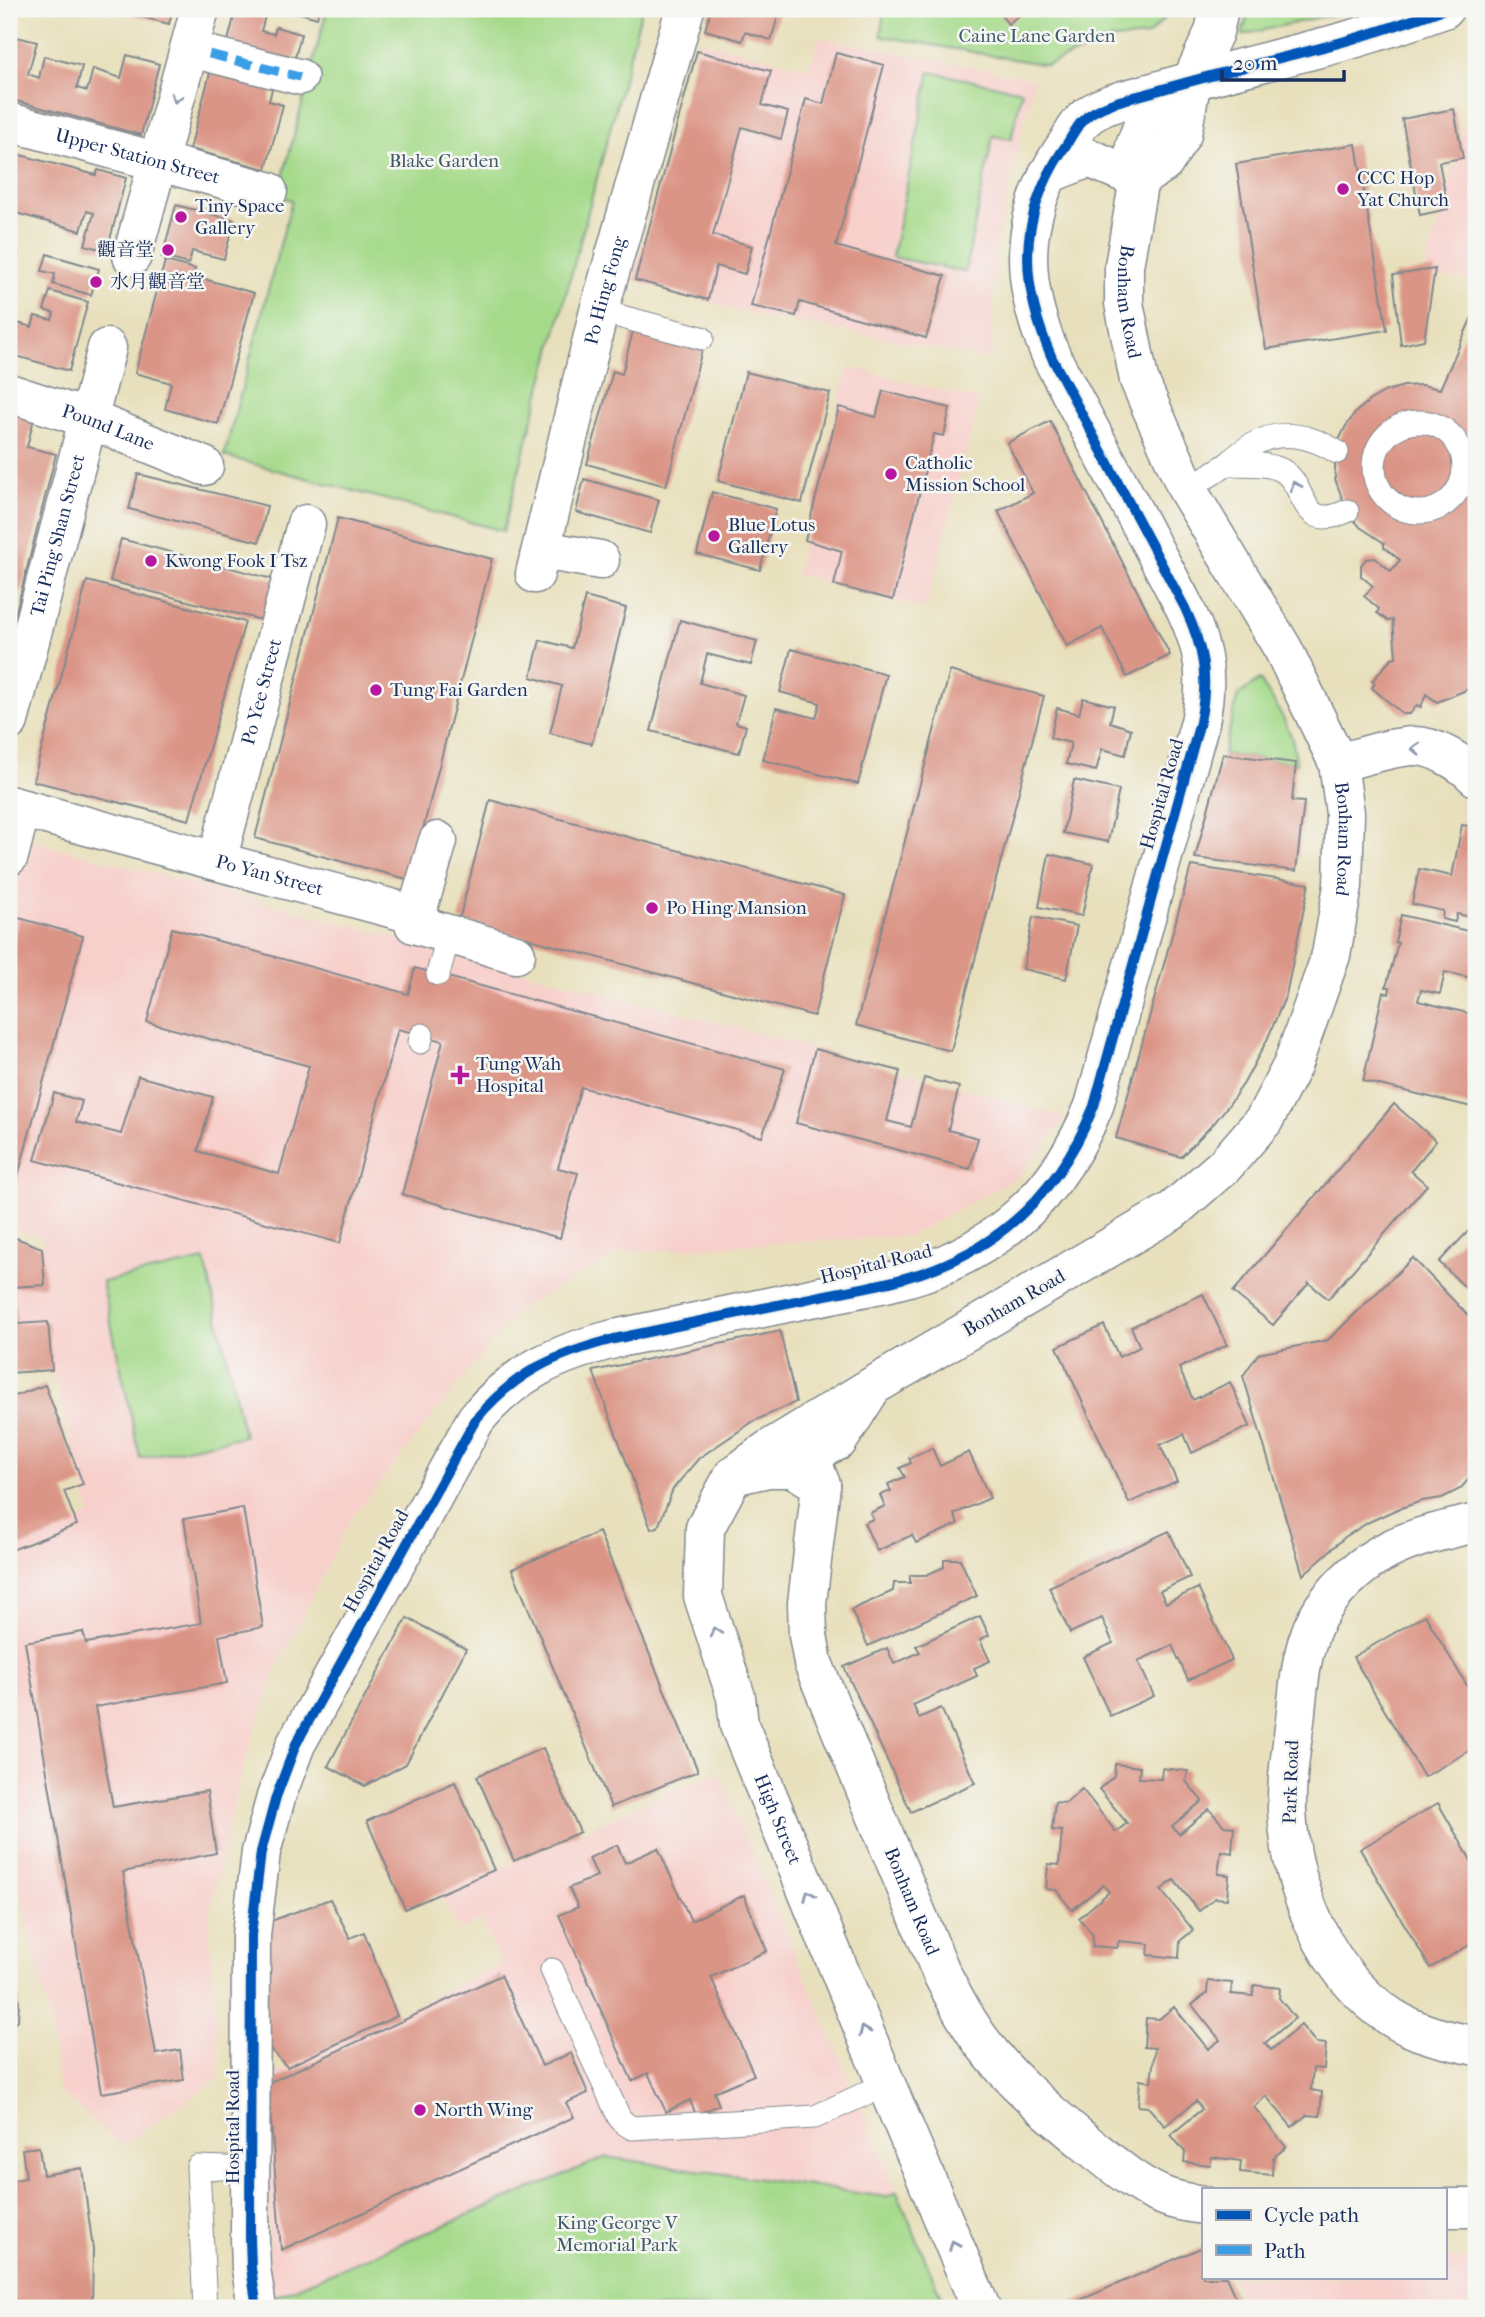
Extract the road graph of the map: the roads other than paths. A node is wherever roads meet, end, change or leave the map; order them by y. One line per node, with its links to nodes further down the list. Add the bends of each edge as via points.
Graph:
1 (201, 9): 9 (street, one-way to 9)
2 (685, 9): 14 (street, Po Hing Fong)
3 (1219, 9): 7 (street, via 1214,32)
4 (1444, 9): 7 (street, Hospital Road, via 1385,30)
5 (209, 54): 6 (street)
6 (300, 78)
7 (1192, 80): 10 (street, Hospital Road, via 1117,102 1083,119); 11 (street, via 1182,134 1164,163)
8 (9, 122): 9 (street, Upper Station Street)
9 (159, 162): 12 (street, Upper Station Street); 13 (street)
10 (1048, 174): 11 (street, via 1089,158); 44 (street, Hospital Road, via 1032,212 1030,232 1029,275 1035,315 1052,358 1185,608 1200,643 1205,678 1200,722 1094,1106 1073,1152 1040,1197 1008,1227 945,1265 888,1282 569,1352 517,1378 477,1419 310,1716 276,1797 261,1852 251,1936)
11 (1139, 178): 22 (street, Bonham Road, via 1124,266 1124,303 1139,380)
12 (268, 191)
13 (132, 256)
14 (599, 311): 15 (lane); 25 (street, Po Hing Fong, via 538,562)
15 (702, 338)
16 (107, 348): 18 (street, Tai Ping Shan Street)
17 (9, 393): 18 (street, Pound Lane)
18 (89, 419): 21 (street, Pound Lane); 26 (street, Tai Ping Shan Street)
19 (1337, 452): 20 (lane, via 1308,438 1273,436 1241,451)
20 (1228, 464): 22 (lane); 23 (lane, one-way to 20, via 1325,517 1314,513 1281,469)
21 (204, 466)
22 (1187, 489): 27 (street, Bonham Road, via 1283,649)
23 (1347, 511)
24 (306, 524): 32 (street, Po Yee Street)
25 (600, 560)
26 (9, 721)
27 (1338, 763): 28 (street, one-way to 27, via 1451,759 1415,746); 37 (street, Bonham Road, via 1345,813 1343,886 1331,955 1292,1066 1264,1120 1225,1165 1171,1211)
28 (1476, 777)
29 (15, 807): 31 (street); 32 (street, Po Yan Street)
30 (438, 841): 33 (street)
31 (9, 856)
32 (217, 861): 33 (street, Po Yan Street)
33 (416, 915): 34 (street, Po Yan Street, via 414,925)
34 (449, 934): 35 (street, Po Yan Street); 36 (lane)
35 (516, 954)
36 (438, 974)
37 (873, 1386): 38 (street, High Street); 39 (street, Bonham Road, via 838,1441 821,1448 816,1456 813,1464)
38 (733, 1476): 39 (street, via 793,1468); 43 (street, High Street, one-way to 38, via 739,1725 736,1697 703,1596 705,1528)
39 (821, 1485): 45 (street, Bonham Road, via 807,1603 813,1663 961,2011 986,2048 1022,2085 1107,2160 1161,2195)
40 (1476, 1524): 42 (street, Park Road, via 1389,1548 1340,1588 1322,1610 1311,1630 1302,1667 1287,1808 1301,1891 1337,1962 1372,2002 1392,2017 1418,2031)
41 (552, 1970): 43 (lane, via 619,2117 632,2128 815,2117)
42 (1476, 2046)
43 (886, 2084): 50 (street, High Street, one-way to 43)
44 (250, 2169): 48 (lane, via 198,2167); 49 (street, Hospital Road, via 251,2268)
45 (1202, 2205)
46 (1446, 2208): 47 (street)
47 (1476, 2208)
48 (205, 2308)
49 (257, 2308)
50 (981, 2308)

